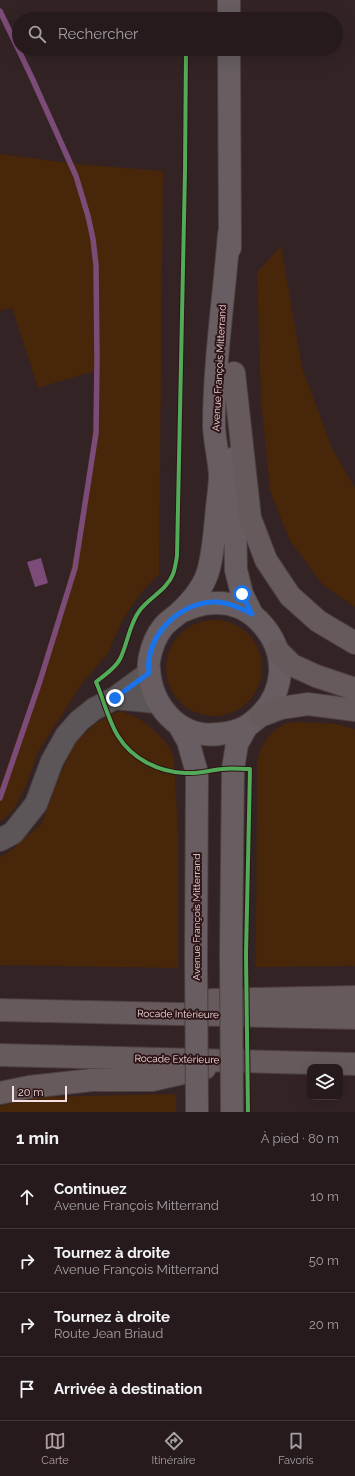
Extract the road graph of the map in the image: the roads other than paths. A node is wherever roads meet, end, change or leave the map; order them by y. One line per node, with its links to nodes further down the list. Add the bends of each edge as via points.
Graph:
1 (229, 0): 2 (main road)
2 (229, 12)
3 (229, 56): 4 (main road, Avenue François Mitterrand)
4 (229, 234): 5 (main road, Avenue François Mitterrand); 6 (main road, Avenue François Mitterrand, via 214,429 220,476 215,530 209,569 199,591)
5 (234, 373): 7 (main road, Avenue François Mitterrand, via 236,570 242,594); 8 (highway, via 250,518 266,560 290,596 318,621)
6 (180, 612): 7 (main road, Avenue François Mitterrand, via 198,604 216,602 235,606); 10 (main road, Avenue François Mitterrand, via 164,626 153,645)
7 (252, 614): 9 (main road, Avenue François Mitterrand, via 268,630)
8 (355, 643)
9 (278, 651): 11 (highway, via 292,665); 15 (main road, Avenue François Mitterrand, via 281,668 278,686 271,702)
10 (149, 673): 12 (street); 13 (main road, Avenue François Mitterrand, via 151,688)
11 (355, 689)
12 (115, 698): 13 (street); 17 (street, via 94,708 66,736 52,761 36,804 13,833)
13 (157, 702): 16 (main road, Avenue François Mitterrand)
14 (355, 710): 15 (highway, via 308,704 281,708)
15 (254, 721): 16 (main road, Avenue François Mitterrand, via 230,733 212,735 195,732); 26 (main road, Avenue François Mitterrand, bridge, via 237,744 233,769 230,954)
16 (179, 725): 25 (main road, Avenue François Mitterrand, bridge, via 188,741 197,773)
17 (0, 840)
18 (355, 997): 19 (highway, via 178,1000)
19 (1, 1010): 20 (highway, Rocade Intérieure)
20 (355, 1018)
21 (0, 1055): 22 (highway, Rocade Extérieure)
22 (239, 1061): 23 (highway, Rocade Extérieure); 24 (highway, via 152,1080 92,1080 28,1087)
23 (355, 1064)
24 (0, 1093)
25 (197, 1112)
26 (232, 1112)

